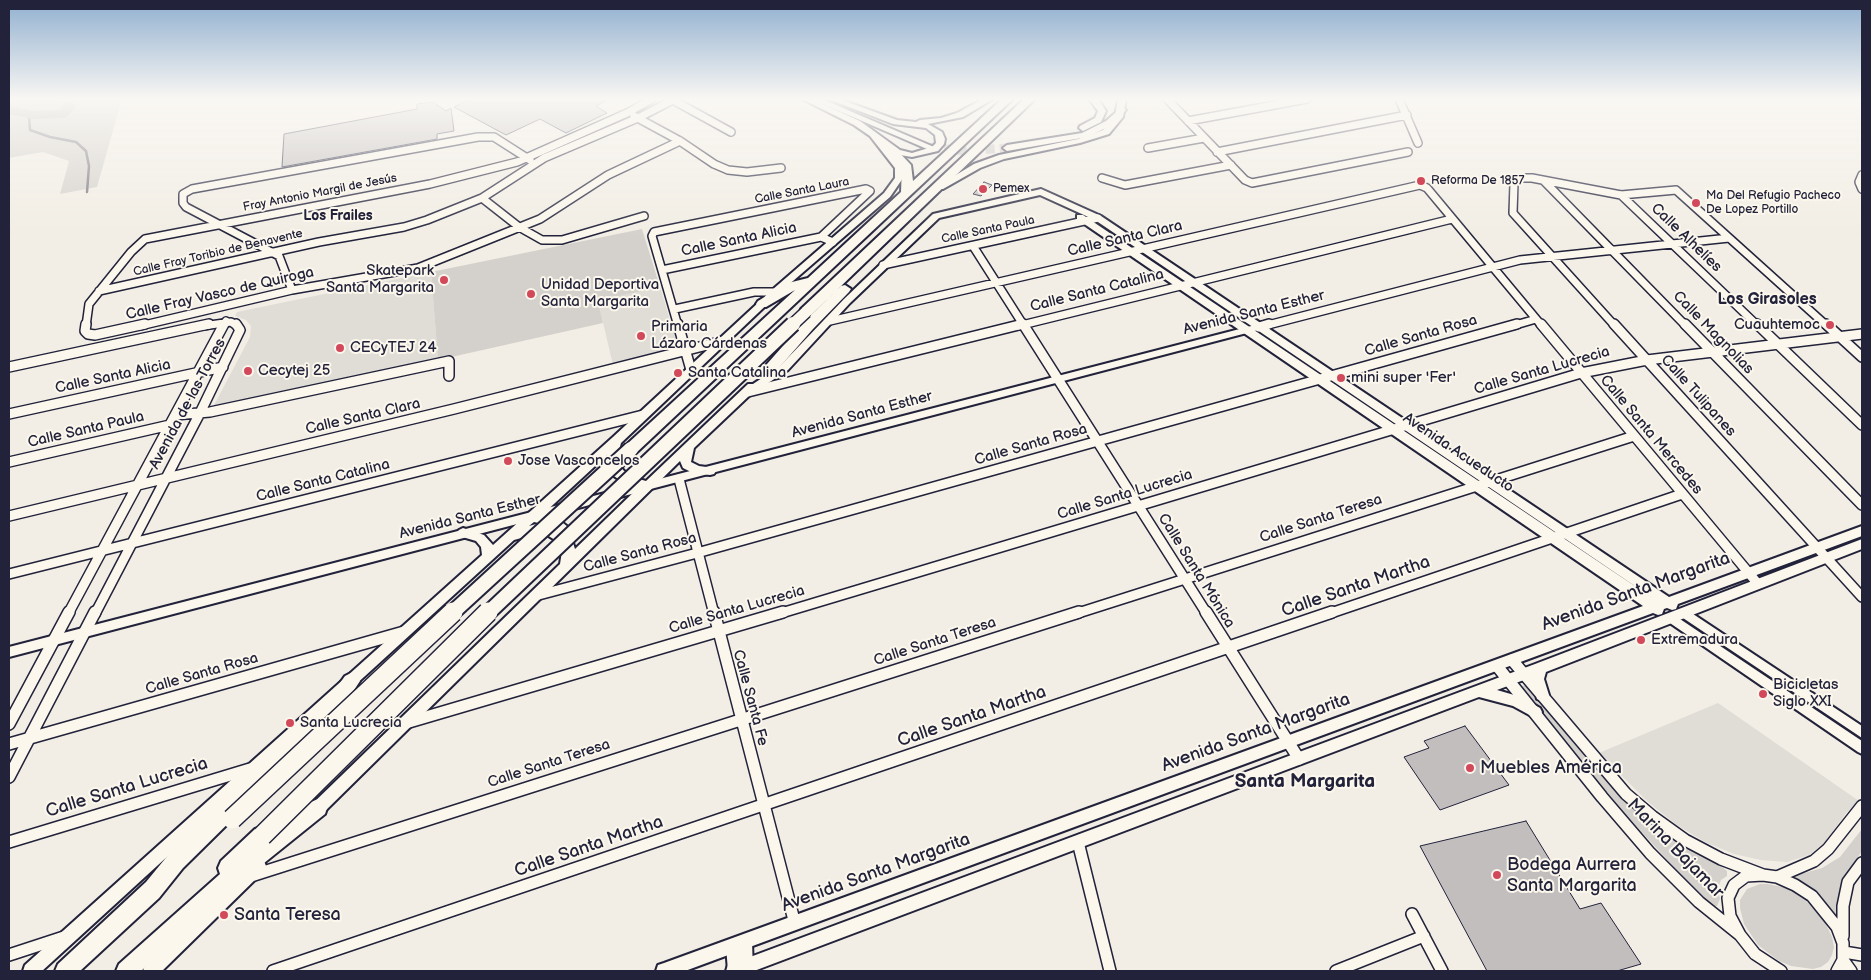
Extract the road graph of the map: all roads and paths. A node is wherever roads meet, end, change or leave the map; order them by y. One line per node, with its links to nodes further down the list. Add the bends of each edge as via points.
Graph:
1 (435, 145): 32 (street, via 192,189)
2 (506, 145): 22 (street)
3 (564, 145): 22 (street)
4 (571, 145): 22 (street)
5 (672, 145): 41 (street, Calle Fray Vasco de Quiroga, via 608,175 540,219)
6 (686, 145): 24 (street, via 714,164 737,172)
7 (882, 145): 45 (main road, via 897,163 899,178 887,195)
8 (886, 145): 18 (main road)
9 (939, 145): 18 (main road, via 925,153 907,154)
10 (959, 145): 33 (highway)
11 (982, 145): 28 (highway)
12 (1012, 145): 13 (main road, via 1006,146)
13 (1015, 145)
14 (1059, 145): 28 (main road, via 996,159)
15 (1166, 145): 19 (street)
16 (1210, 145): 20 (street)
17 (1255, 145): 20 (street)
18 (890, 148): 33 (highway, via 907,167)
19 (1148, 148)
20 (1217, 152): 23 (street)
21 (1408, 152): 23 (street, via 1259,182 1245,180)
22 (531, 161): 35 (street, Calle Fray Toribio de Benavente); 40 (street, Fray Antonio Margil de Jesús, via 430,184)
23 (1230, 166): 26 (street, via 1125,185)
24 (781, 168)
25 (1862, 175): 30 (street, via 1859,182)
26 (1102, 178)
27 (1544, 180): 34 (street); 49 (street, Calle Magnolias); 52 (street, Calle Tulipanes, via 1527,177 1516,180 1513,213)
28 (937, 188): 44 (highway)
29 (1427, 188): 38 (street, Calle Santa Mercedes); 48 (street, Calle Santa Clara, via 1413,186)
30 (1862, 190)
31 (1036, 193): 37 (main road, Avenida Acueducto); 39 (main road, Avenida Acueducto); 53 (main road, via 933,218)
32 (183, 194): 40 (street, via 186,206)
33 (906, 194): 56 (highway)
34 (1621, 195): 43 (street, via 1676,190); 46 (street, Calle Alhelíes)
35 (482, 198): 41 (street); 50 (street, Calle Fray Toribio de Benavente, via 404,228)
36 (644, 216): 41 (street, via 552,241 542,240)
37 (1098, 218): 39 (street, Calle Santa Paula); 48 (main road, Avenida Acueducto)
38 (1452, 219): 54 (street, Calle Santa Mercedes); 57 (street, Calle Santa Catalina)
39 (1087, 220): 47 (street, Calle Santa Paula); 51 (main road, Avenida Acueducto)
40 (219, 223): 50 (street); 61 (street, Fray Antonio Margil de Jesús, via 145,239)
41 (520, 227): 60 (street, Calle Fray Vasco de Quiroga, via 418,268)
42 (821, 237): 45 (street); 55 (street, Calle Santa Alicia); 55 (street, Calle Santa Laura, via 870,191 866,189 659,230 652,236)
43 (1729, 238): 46 (street, Avenida Santa Esther); 72 (street)
44 (881, 241): 81 (highway, via 858,275); 187 (highway, bridge, via 527,574)
45 (833, 242): 62 (main road)
46 (1671, 243): 49 (street, Avenida Santa Esther); 74 (street, Calle Alhelíes)
47 (973, 246): 53 (street, Calle Santa Paula); 58 (street, Calle Santa Mónica)
48 (1144, 249): 51 (street, Calle Santa Clara); 57 (main road, Avenida Acueducto)
49 (1612, 250): 52 (street, Avenida Santa Esther); 76 (street, Calle Magnolias)
50 (272, 252): 60 (street, via 279,256); 61 (street, Calle Fray Toribio de Benavente)
51 (1133, 252): 58 (street, Calle Santa Clara); 59 (main road, Avenida Acueducto)
52 (1553, 256): 54 (street, Avenida Santa Esther); 78 (street, Calle Tulipanes)
53 (883, 265): 66 (main road)
54 (1492, 266): 65 (street, Calle Santa Mercedes); 69 (street, Avenida Santa Esther)
55 (662, 270): 64 (street)
56 (815, 278): 63 (highway, via 792,286); 173 (highway, bridge)
57 (1193, 282): 59 (street, Calle Santa Catalina); 69 (main road, Avenida Acueducto)
58 (996, 283): 66 (street, Calle Santa Clara); 68 (street, Calle Santa Mónica)
59 (1181, 285): 68 (street, Calle Santa Catalina); 70 (main road, Avenida Acueducto)
60 (292, 290): 61 (street, Calle Fray Vasco de Quiroga, via 88,334 85,327 89,304)
61 (99, 291)
62 (775, 292): 63 (main road); 64 (street, via 759,292)
63 (762, 304): 73 (main road)
64 (675, 309): 75 (street)
65 (1536, 319): 84 (street, Calle Santa Mercedes); 86 (street, Calle Santa Rosa)
66 (830, 321): 89 (main road, via 784,368)
67 (226, 322): 79 (street); 80 (street, Avenida de las Torres, via 237,325 240,330); 83 (street, Avenida de las Torres)
68 (1022, 324): 87 (street, Calle Santa Mónica); 89 (street, Calle Santa Catalina)
69 (1259, 327): 70 (street, Avenida Santa Esther); 86 (main road, Avenida Acueducto)
70 (1248, 330): 87 (street, Avenida Santa Esther); 88 (main road, Avenida Acueducto)
71 (1862, 334): 72 (street, Calle Santa Lucrecia)
72 (1839, 336): 74 (street, Calle Santa Lucrecia); 77 (street)
73 (723, 341): 75 (street, Calle Santa Clara); 82 (main road)
74 (1777, 344): 76 (street, Calle Santa Lucrecia); 95 (street, Calle Alhelíes)
75 (686, 350): 82 (street); 106 (street, Calle Santa Clara, via 454,410)
76 (1712, 352): 78 (street, Calle Santa Lucrecia); 113 (street, Calle Magnolias)
77 (1862, 357)
78 (1647, 360): 84 (street, Calle Santa Lucrecia); 126 (street, Calle Tulipanes)
79 (9, 367)
80 (223, 367): 83 (street, Calle Santa Alicia); 91 (street, Avenida de las Torres)
81 (772, 367): 89 (main road)
82 (691, 370): 93 (main road)
83 (198, 372): 90 (street, Calle Santa Alicia); 92 (street, Avenida de las Torres)
84 (1581, 373): 96 (street, Calle Santa Lucrecia); 98 (street, Calle Santa Mercedes)
85 (450, 376): 91 (street, via 449,361)
86 (1333, 376): 88 (street, Calle Santa Rosa); 96 (main road, Avenida Acueducto)
87 (1057, 379): 100 (street, Calle Santa Mónica); 105 (street, Avenida Santa Esther)
88 (1320, 379): 97 (main road, Avenida Acueducto); 100 (street, Calle Santa Rosa)
89 (748, 392): 101 (main road)
90 (9, 414)
91 (200, 414): 92 (street); 106 (street, Avenida de las Torres)
92 (175, 415): 94 (street, Avenida de las Torres)
93 (643, 415): 99 (main road); 122 (street, Calle Santa Catalina)
94 (170, 425): 103 (street, Calle Santa Paula); 109 (street, Avenida de las Torres)
95 (1862, 425)
96 (1408, 427): 97 (street, Calle Santa Lucrecia); 108 (main road, Avenida Acueducto)
97 (1395, 430): 111 (main road, Avenida Acueducto); 114 (street, Calle Santa Lucrecia)
98 (1634, 436): 108 (street, Calle Santa Teresa); 112 (street, Calle Santa Mercedes)
99 (616, 440): 102 (main road); 116 (main road)
100 (1097, 442): 114 (street, Calle Santa Mónica); 127 (street, Calle Santa Rosa)
101 (690, 446): 104 (main road); 105 (main road, via 685,460 687,466)
102 (612, 461): 104 (main road, via 623,470 638,473 660,471); 110 (main road, via 622,476)
103 (9, 462)
104 (668, 466): 110 (main road)
105 (710, 471): 107 (street, Avenida Santa Esther)
106 (165, 478): 109 (street, Calle Santa Clara); 122 (street, Avenida de las Torres)
107 (678, 479): 110 (street, Avenida Santa Esther); 127 (street, Calle Santa Fe)
108 (1490, 482): 111 (street, Calle Santa Teresa); 119 (main road, Avenida Acueducto)
109 (138, 485): 115 (street, Calle Santa Clara); 125 (street, Avenida de las Torres)
110 (649, 486): 116 (street, Avenida Santa Esther); 129 (main road)
111 (1477, 486): 121 (main road, Avenida Acueducto); 132 (street, Calle Santa Teresa)
112 (1682, 494): 119 (street, Calle Santa Martha); 130 (street, Calle Santa Mercedes)
113 (1862, 505)
114 (1138, 507): 132 (street, Calle Santa Mónica); 140 (street, Calle Santa Lucrecia)
115 (9, 516)
116 (531, 517): 118 (street, Avenida Santa Esther); 120 (main road); 123 (main road, via 547,519 560,526 568,535)
117 (1862, 531): 126 (main road, Avenida Santa Margarita)
118 (463, 533): 128 (main road, via 480,538 486,545); 138 (street, Avenida Santa Esther)
119 (1566, 534): 121 (street, Calle Santa Martha); 136 (main road, Avenida Acueducto)
120 (509, 537): 123 (main road, via 547,530); 128 (main road)
121 (1553, 538): 136 (main road, Avenida Acueducto); 142 (street, Calle Santa Martha)
122 (131, 543): 125 (street, Calle Santa Catalina); 138 (street, Avenida de las Torres)
123 (570, 544): 129 (main road, via 570,554)
124 (1862, 544): 126 (main road, Avenida Santa Margarita)
125 (102, 550): 131 (street, Calle Santa Catalina); 141 (street, Avenida de las Torres)
126 (1822, 552): 130 (main road, Avenida Santa Margarita); 133 (main road, Avenida Santa Margarita); 135 (street, Calle Tulipanes)
127 (697, 553): 134 (street, Calle Santa Rosa); 140 (street, Calle Santa Fe)
128 (488, 556): 139 (main road)
129 (564, 567): 134 (main road)
130 (1747, 572): 133 (street, Calle Santa Mercedes); 136 (main road, Avenida Santa Margarita)
131 (9, 574)
132 (1185, 579): 142 (street, Calle Santa Mónica); 153 (street, Calle Santa Teresa)
133 (1758, 584): 137 (main road, Avenida Santa Margarita)
134 (533, 597): 154 (main road)
135 (1862, 597)
136 (1661, 605): 137 (main road, Avenida Acueducto); 144 (main road, Avenida Santa Margarita)
137 (1677, 615): 146 (main road, Avenida Santa Margarita); 156 (street, Avenida Acueducto); 160 (street, Avenida Acueducto)
138 (84, 632): 141 (street, Avenida Santa Esther); 157 (street, Avenida de las Torres)
139 (404, 632): 149 (main road); 157 (street, Calle Santa Rosa)
140 (717, 632): 153 (street, Calle Santa Fe); 154 (street, Calle Santa Lucrecia)
141 (54, 640): 143 (street, Avenida Santa Esther); 155 (street, Avenida de las Torres)
142 (1229, 648): 158 (street, Calle Santa Mónica); 164 (street, Calle Santa Martha)
143 (9, 652)
144 (1512, 660): 145 (main road, Avenida Santa Margarita); 147 (street, Marina Bajamar)
145 (1497, 666): 148 (street, Marina Bajamar); 158 (main road, Avenida Santa Margarita)
146 (1540, 668): 147 (main road, Avenida Santa Margarita); 151 (main road, via 1538,679)
147 (1524, 674): 148 (main road, Avenida Santa Margarita); 151 (street, Marina Bajamar)
148 (1509, 680): 150 (main road, Avenida Santa Margarita); 152 (street, Marina Bajamar)
149 (351, 681): 162 (main road); 173 (highway, via 331,710 176,861)
150 (1479, 691): 152 (main road, via 1516,701); 161 (main road, Avenida Santa Margarita)
151 (1542, 695): 170 (street, Marina Bajamar, via 1626,794 1653,818 1721,859)
152 (1535, 712): 177 (street, Marina Bajamar, via 1650,852 1699,902)
153 (741, 720): 164 (street, Calle Santa Fe); 172 (street, Calle Santa Teresa)
154 (405, 723): 166 (main road)
155 (9, 724)
156 (1862, 733)
157 (29, 739): 159 (street, Calle Santa Rosa); 163 (street, Avenida de las Torres)
158 (1289, 743): 161 (street, Calle Santa Mónica); 175 (main road, Avenida Santa Margarita)
159 (9, 744)
160 (1862, 748)
161 (1299, 759): 168 (main road, Avenida Santa Margarita)
162 (255, 767): 167 (street, Calle Santa Lucrecia); 176 (main road)
163 (9, 777)
164 (763, 806): 175 (street, Calle Santa Fe); 189 (street, Calle Santa Martha)
165 (1862, 806): 171 (street, via 1828,849 1814,861)
166 (318, 808): 172 (main road); 187 (highway)
167 (9, 842)
168 (1078, 842): 184 (main road, Avenida Santa Margarita); 191 (street)
169 (1862, 863): 180 (street, via 1846,890)
170 (1763, 874): 171 (street); 177 (street, via 1746,876 1734,885 1728,898 1730,916)
171 (1777, 877): 180 (street, via 1812,896 1826,911 1837,927)
172 (246, 878): 188 (main road)
173 (152, 891): 186 (highway)
174 (1412, 914): 178 (street)
175 (795, 924): 179 (main road, Avenida Santa Margarita)
176 (71, 934): 181 (street); 185 (main road)
177 (1740, 935): 183 (street)
178 (1424, 936): 192 (street); 193 (street)
179 (739, 944): 184 (street); 190 (main road, Avenida Santa Margarita)
180 (1843, 952): 182 (street); 195 (street); 196 (street)
181 (9, 955)
182 (1862, 955)
183 (1772, 968): 194 (street)
184 (739, 970)
185 (30, 971)
186 (65, 971)
187 (125, 971)
188 (151, 971)
189 (274, 971)
190 (664, 971)
191 (1110, 971)
192 (1336, 971)
193 (1442, 971)
194 (1781, 971)
195 (1837, 971)
196 (1851, 971)

